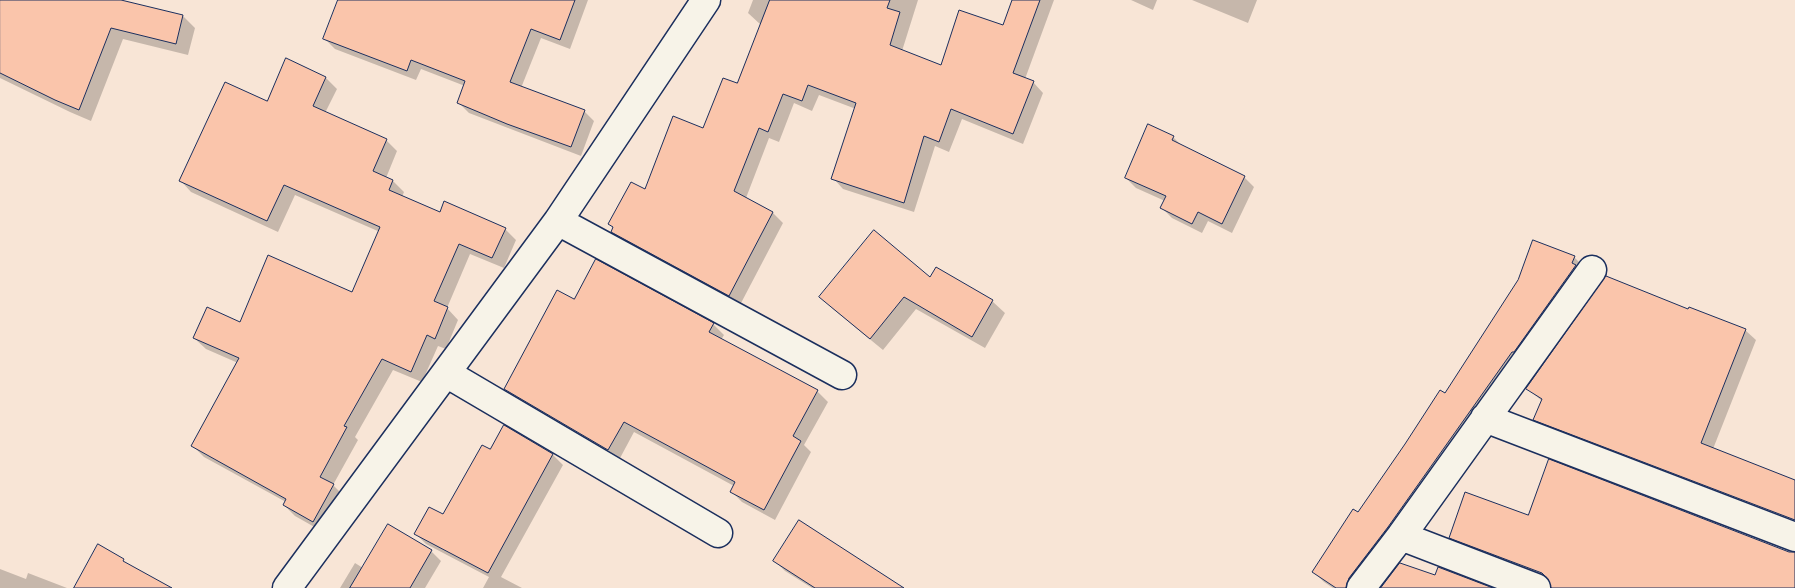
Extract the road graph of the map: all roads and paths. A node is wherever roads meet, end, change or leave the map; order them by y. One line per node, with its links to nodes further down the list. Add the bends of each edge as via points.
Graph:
1 (706, 0): 2 (street)
2 (558, 221): 4 (street); 5 (street)
3 (1592, 270): 6 (street)
4 (446, 373): 7 (street); 10 (street)
5 (842, 376)
6 (1485, 418): 8 (street); 9 (street)
7 (718, 532)
8 (1401, 536): 11 (street); 12 (street)
9 (1795, 537)
10 (287, 588)
11 (1362, 588)
12 (1536, 588)

